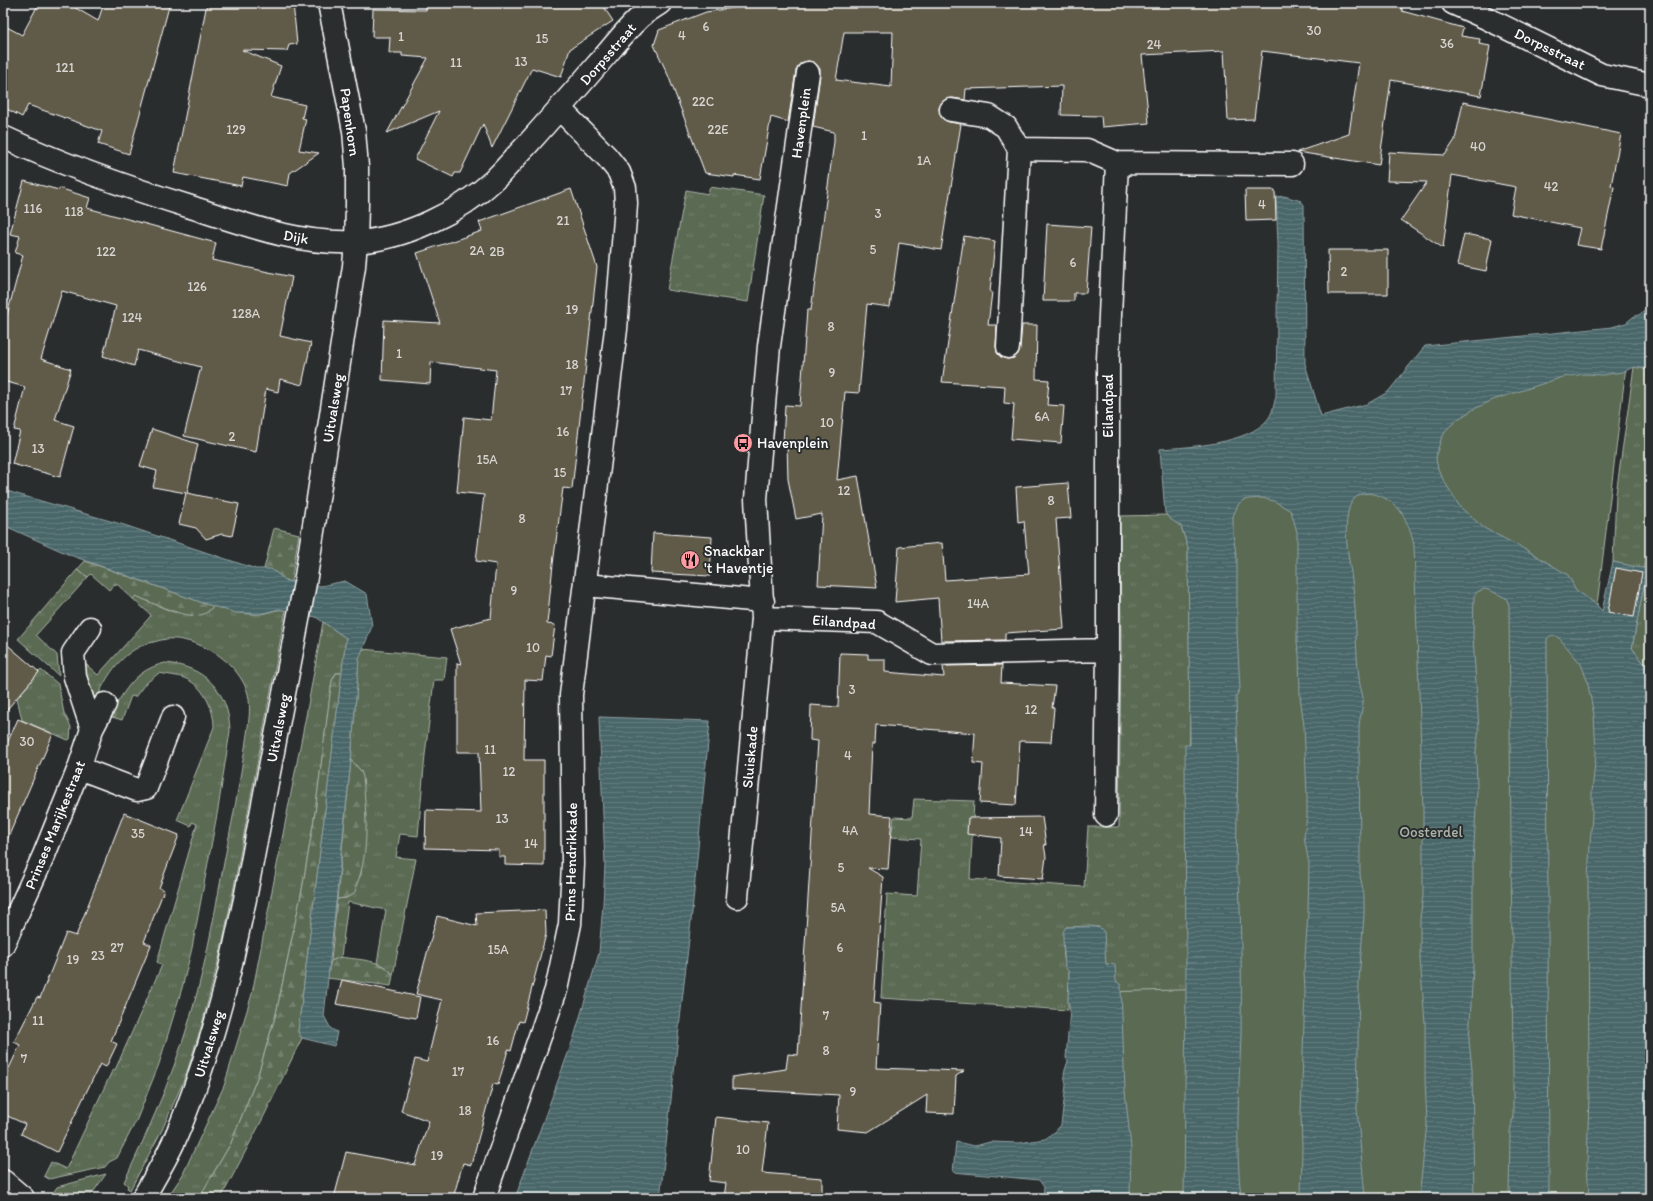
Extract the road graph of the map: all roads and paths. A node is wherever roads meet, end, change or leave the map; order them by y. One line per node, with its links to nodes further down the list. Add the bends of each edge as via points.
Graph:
1 (328, 3): 13 (street, Papenhorn, via 354,131 357,168)
2 (660, 3): 4 (street, Dorpsstraat)
3 (1453, 3): 6 (street, Dorpsstraat, via 1602,75)
4 (634, 10): 7 (street, Dorpsstraat)
5 (808, 73): 16 (street, Havenplein, via 768,362 756,499)
6 (1650, 85)
7 (560, 109): 13 (street, Dijk, via 477,195 452,211 405,232); 15 (street, via 619,172 626,203 616,328)
8 (951, 110): 10 (street, via 989,116 1006,127)
9 (3, 136): 13 (street, Dijk, via 97,176 259,229 327,242)
10 (1019, 149): 11 (street, via 1087,150); 14 (street)
11 (1117, 163): 12 (street); 18 (street, Eilandpad, via 1108,359)
12 (1292, 164)
13 (356, 242): 28 (street, Uitvalsweg, via 352,286 306,583 229,973 200,1075 174,1140)
14 (1008, 347)
15 (585, 585): 16 (street); 29 (street, Prins Hendrikkade, via 571,695 573,864 570,924 556,990)
16 (763, 609): 18 (street, Eilandpad, via 877,622 932,654); 24 (street, Sluiskade)
17 (90, 628): 21 (street, via 73,653 75,677)
18 (1108, 650): 23 (street, Eilandpad)
19 (105, 704): 21 (street, Prinses Marijkestraat)
20 (173, 717): 22 (street, via 146,788 137,790)
21 (92, 729): 22 (street, Prinses Marijkestraat)
22 (79, 768): 25 (street, Prinses Marijkestraat, via 44,855)
23 (1106, 815)
24 (737, 897)
25 (3, 945)
26 (3, 1181): 27 (street)
27 (23, 1198)
28 (143, 1198)
29 (484, 1198)

